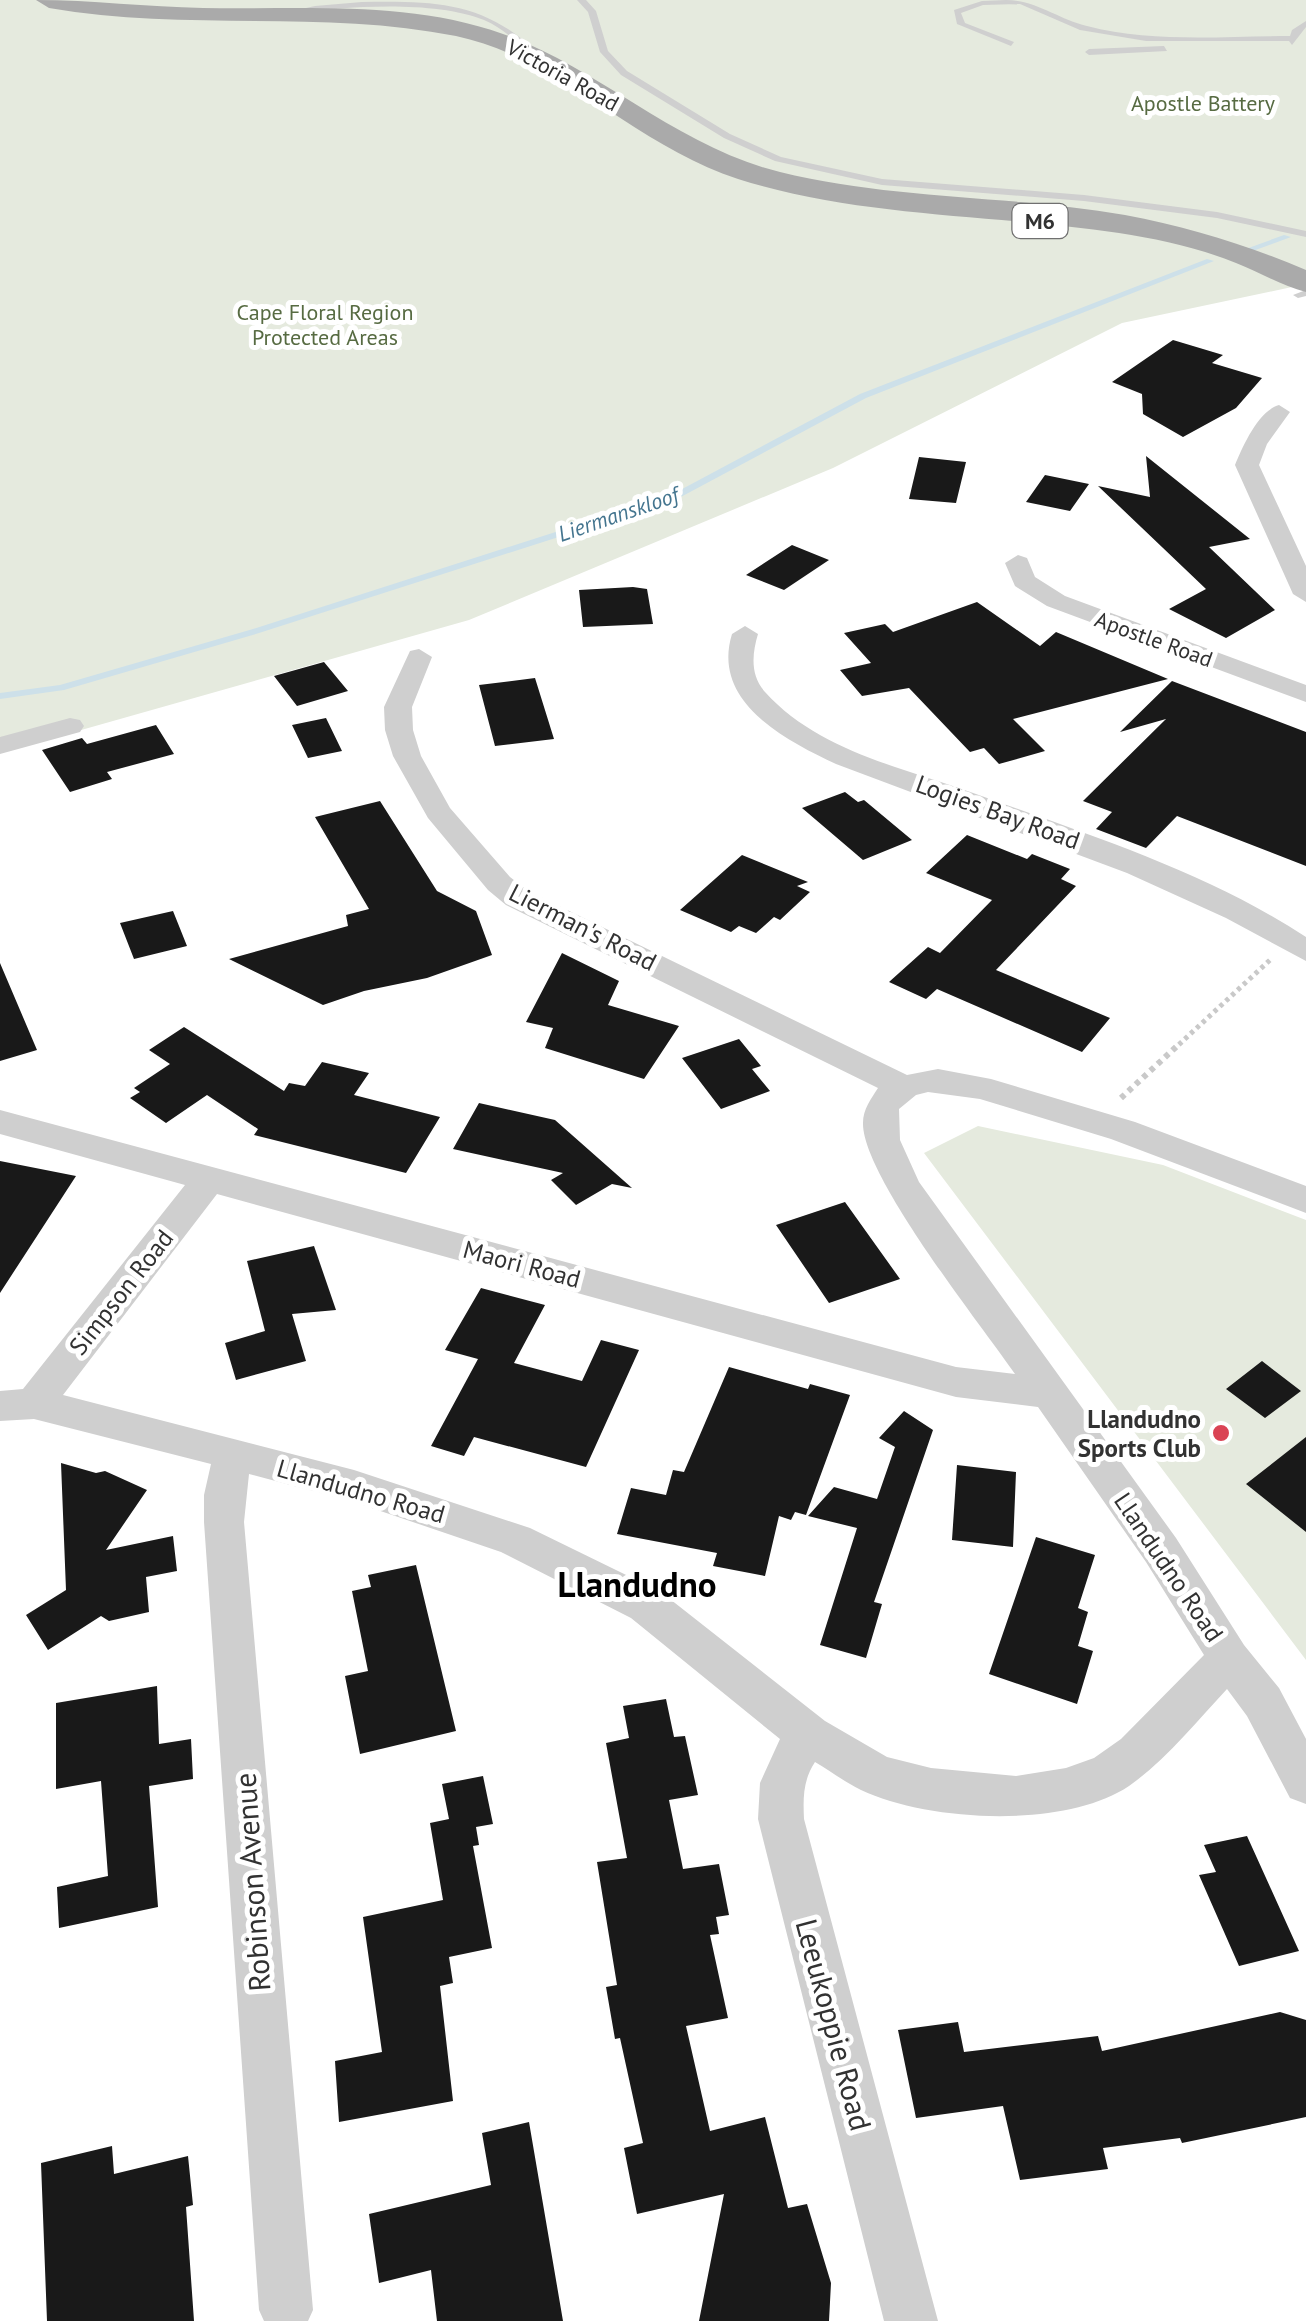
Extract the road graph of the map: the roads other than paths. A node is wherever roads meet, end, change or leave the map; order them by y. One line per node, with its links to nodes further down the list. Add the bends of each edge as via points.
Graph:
1 (50, 0): 9 (main road, Victoria Road / M6, via 143,14 358,17 481,35 536,56 692,150 793,192 1139,236)
2 (581, 0): 8 (lane, via 592,11 604,52 624,73 778,160 882,182 1103,200)
3 (1306, 23): 4 (lane)
4 (1293, 41): 5 (lane, via 1146,38 1083,28 1022,2 982,3 956,12 962,24); 6 (lane); 7 (lane)
5 (1011, 44)
6 (1306, 44)
7 (1089, 52)
8 (1306, 234)
9 (1304, 292)
10 (1279, 412): 12 (street, via 1248,465)
11 (1018, 563): 15 (street, Apostle Road, via 1024,581 1056,601)
12 (1306, 594)
13 (745, 634): 18 (street, Logies Bay Road, via 737,659 744,681 755,698 810,738 1087,845 1250,916)
14 (419, 657): 19 (street, Lierman's Road, via 398,708 400,736 458,840 494,882)
15 (1306, 694)
16 (70, 726): 17 (street)
17 (0, 746)
18 (1298, 946)
19 (904, 1087): 22 (street, via 931,1080 961,1083 1098,1119); 23 (street, Llandudno Road, via 878,1117 884,1150)
20 (0, 1122): 21 (street, Maori Road)
21 (208, 1179): 23 (street, Maori Road, via 956,1382); 24 (street, Simpson Road)
22 (1306, 1200)
23 (1046, 1393): 26 (street, Llandudno Road)
24 (17, 1406): 25 (street, Llandudno Road)
25 (233, 1454): 27 (street, Llandudno Road, via 429,1508 569,1563 646,1605); 29 (street, Robinson Avenue, via 224,1522)
26 (1230, 1658): 27 (street, Llandudno Road, via 1137,1752 1109,1774 1066,1789 1016,1796 931,1789 877,1775); 28 (street, via 1263,1702)
27 (810, 1735): 30 (street, Leeukoppie Road, via 780,1780 781,1819)
28 (1306, 1784)
29 (286, 2310)
30 (911, 2321)

